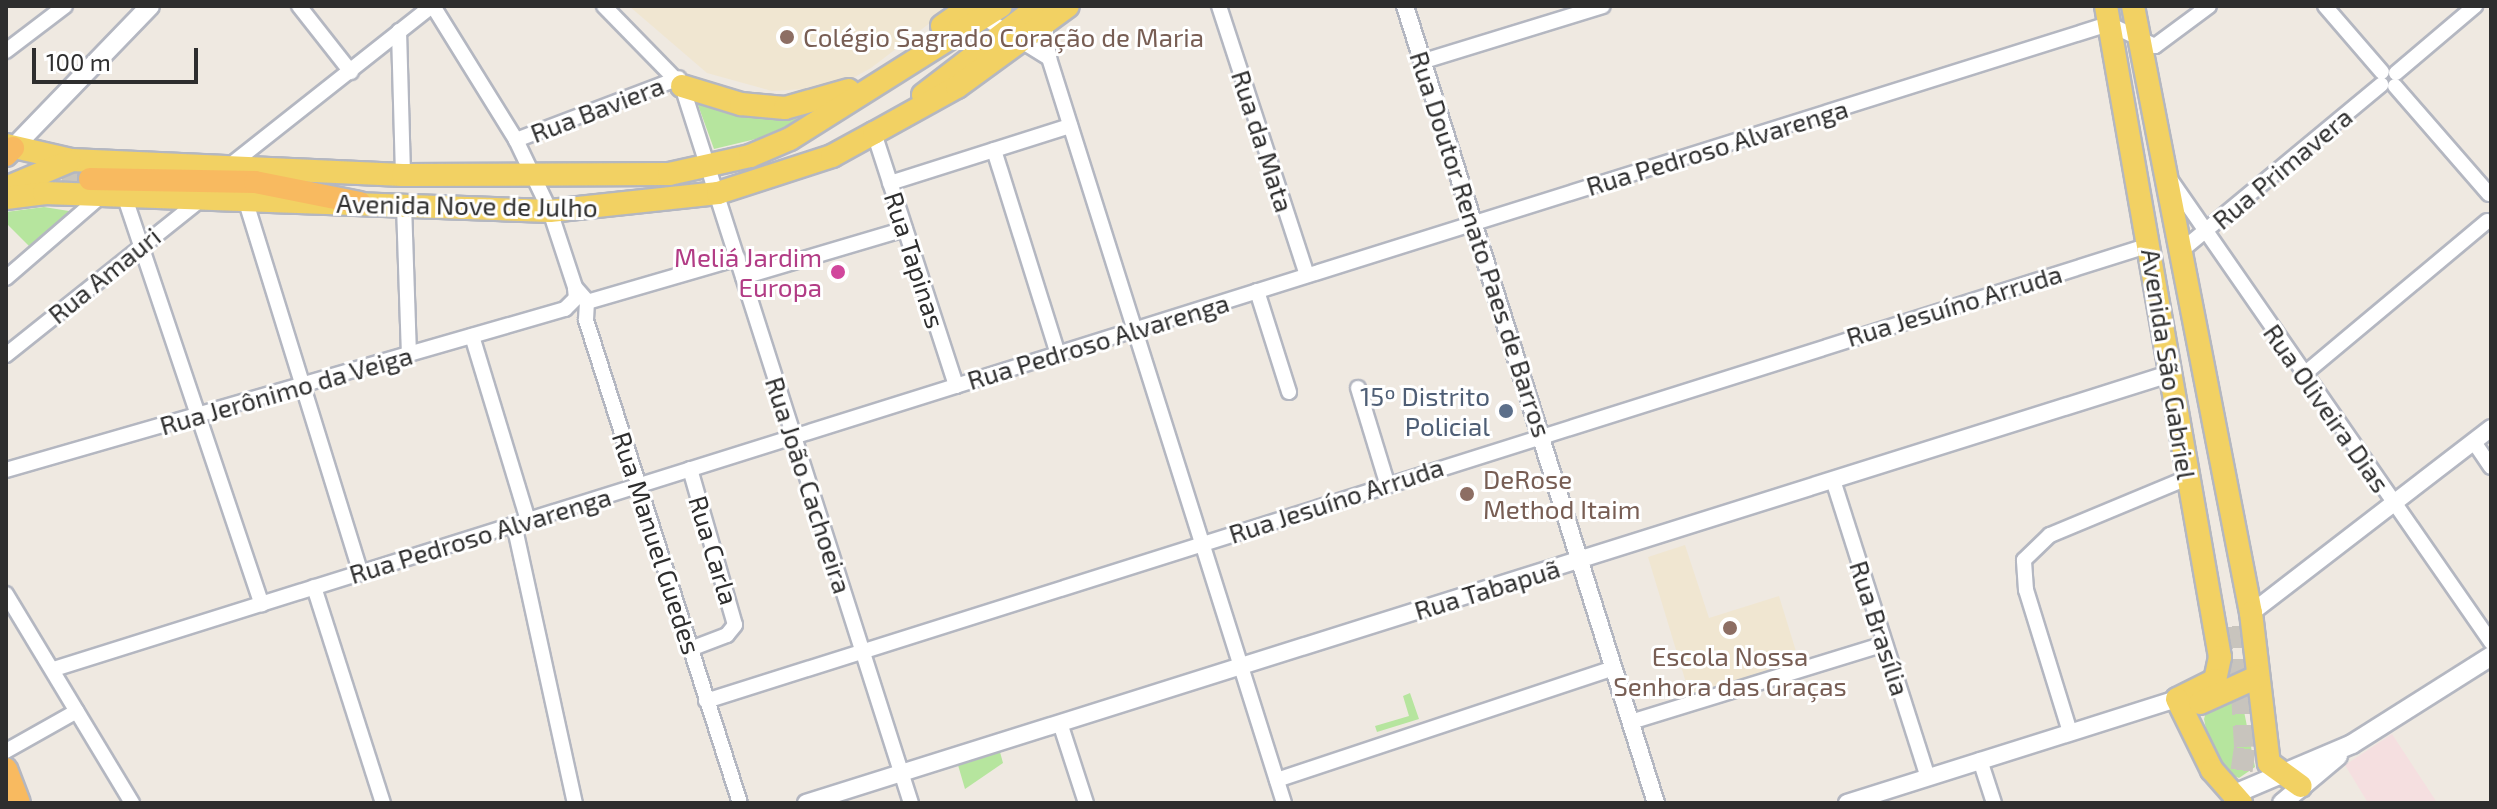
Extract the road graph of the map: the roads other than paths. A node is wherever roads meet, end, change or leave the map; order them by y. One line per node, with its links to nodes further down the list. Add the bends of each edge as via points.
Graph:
1 (65, 6): 21 (street)
2 (150, 6): 31 (main road)
3 (299, 6): 24 (street)
4 (433, 6): 18 (street); 30 (street, Rua Manuel Guedes)
5 (604, 6): 26 (street)
6 (1068, 6): 15 (main road, Avenida Nove de Julho)
7 (1219, 6): 58 (street, Rua da Mata)
8 (1405, 6): 23 (street, Rua Doutor Renato Paes de Barros)
9 (1603, 6): 16 (street)
10 (2133, 6): 20 (main road, Avenida São Gabriel)
11 (2209, 6): 20 (street, via 2162,43)
12 (2325, 6): 25 (street)
13 (2475, 6): 25 (street, Rua Primavera)
14 (978, 9): 19 (street); 27 (main road, Avenida Nove de Julho)
15 (1042, 12): 19 (main road, Avenida Nove de Julho); 22 (street)
16 (1558, 13): 23 (street)
17 (2108, 15): 20 (street); 50 (street, Rua Pedroso Alvarenga); 55 (main road, Avenida São Gabriel)
18 (399, 31): 24 (street); 36 (street)
19 (1013, 36): 22 (street); 29 (main road, Avenida Nove de Julho, via 957,87)
20 (2140, 43): 39 (main road, Avenida São Gabriel)
21 (6, 51)
22 (1049, 58): 28 (street)
23 (1421, 62): 50 (street, Rua Doutor Renato Paes de Barros)
24 (351, 72): 34 (street)
25 (2388, 79): 43 (street); 53 (street, Rua Primavera)
26 (680, 82): 27 (main road, via 741,104 785,108 826,101); 30 (street, Rua Baviera); 35 (street, Rua João Cachoeira)
27 (876, 82): 35 (main road, Avenida Nove de Julho, via 790,139)
28 (1070, 126): 32 (street); 63 (street)
29 (874, 133): 38 (street, Rua Tapinas); 42 (main road, Avenida Nove de Julho, via 832,156)
30 (516, 140): 37 (street, Rua Manuel Guedes)
31 (8, 147): 33 (main road, Avenida Nove de Julho)
32 (994, 150): 38 (street); 66 (street)
33 (71, 160): 34 (main road, Avenida Nove de Julho); 40 (main road)
34 (228, 167): 36 (main road, Avenida Nove de Julho)
35 (707, 168): 37 (main road, Avenida Nove de Julho); 42 (street, Rua João Cachoeira)
36 (403, 175): 37 (main road, Avenida Nove de Julho)
37 (534, 177): 49 (street, Rua Manuel Guedes)
38 (890, 183): 52 (street, Rua Tapinas)
39 (2167, 184): 53 (street, Rua Oliveira Dias); 56 (main road, Avenida São Gabriel); 94 (main road, via 2180,291)
40 (6, 188)
41 (105, 190): 44 (main road, Avenida Nove de Julho); 45 (main road, Avenida Nove de Julho); 47 (highway, via 255,182); 54 (street); 60 (street)
42 (718, 193): 49 (main road, Avenida Nove de Julho); 57 (street, Rua João Cachoeira)
43 (2490, 193): 51 (street, via 2482,208)
44 (204, 197): 46 (main road, Avenida Nove de Julho); 54 (street, Rua Amauri)
45 (6, 198)
46 (245, 199): 47 (main road, Avenida Nove de Julho); 70 (street)
47 (360, 203): 48 (main road, Avenida Nove de Julho)
48 (404, 205): 49 (main road, Avenida Nove de Julho); 65 (street)
49 (550, 211): 62 (street, Rua Manuel Guedes)
50 (1476, 223): 58 (street, Rua Pedroso Alvarenga); 76 (street, Rua Doutor Renato Paes de Barros)
51 (2489, 223): 69 (street)
52 (905, 229): 59 (street); 71 (street, Rua Tapinas)
53 (2208, 232): 56 (street, Rua Primavera); 69 (street, Rua Oliveira Dias)
54 (142, 242): 67 (street, Rua Amauri); 74 (street)
55 (2150, 247): 68 (main road, Avenida São Gabriel); 76 (street, Rua Jesuíno Arruda); 94 (main road)
56 (2182, 250): 94 (main road, Avenida São Gabriel)
57 (738, 258): 59 (street, Rua João Cachoeira); 62 (street, Rua Jerônimo da Veiga)
58 (1307, 275): 61 (street, Rua Pedroso Alvarenga)
59 (743, 277): 77 (street, Rua João Cachoeira)
60 (6, 278)
61 (1257, 291): 63 (street, Rua Pedroso Alvarenga); 73 (street)
62 (578, 301): 64 (street, Rua Jerônimo da Veiga); 85 (street, Rua Manuel Guedes)
63 (1133, 330): 66 (street, Rua Pedroso Alvarenga); 88 (street)
64 (472, 336): 65 (street, Rua Jerônimo da Veiga); 87 (street)
65 (409, 354): 70 (street, Rua Jerônimo da Veiga)
66 (1058, 354): 71 (street, Rua Pedroso Alvarenga)
67 (6, 355)
68 (2169, 374): 82 (main road, Avenida São Gabriel); 83 (street, Rua Tabapuã)
69 (2303, 375): 86 (street, Rua Oliveira Dias)
70 (303, 385): 74 (street, Rua Jerônimo da Veiga); 90 (street)
71 (956, 386): 77 (street, Rua Pedroso Alvarenga)
72 (1358, 388): 84 (street)
73 (1289, 392)
74 (201, 414): 81 (street, Rua Jerônimo da Veiga); 93 (street)
75 (2491, 428): 78 (street)
76 (1543, 433): 84 (street, Rua Jesuíno Arruda); 89 (street, Rua Doutor Renato Paes de Barros)
77 (795, 436): 80 (street, Rua Pedroso Alvarenga); 99 (street, Rua João Cachoeira)
78 (2474, 442): 79 (street); 86 (street)
79 (2491, 467)
80 (690, 469): 85 (street, Rua Pedroso Alvarenga); 98 (street, Rua Carla, via 735,625 727,635)
81 (6, 470)
82 (2187, 478): 95 (main road, Avenida São Gabriel); 110 (street, via 2103,510 2038,543 2024,560 2026,590)
83 (1833, 480): 89 (street, Rua Tabapuã); 97 (street, Rua Brasília)
84 (1387, 483): 88 (street, Rua Jesuíno Arruda)
85 (639, 485): 87 (street, Rua Pedroso Alvarenga); 98 (street, Rua Manuel Guedes)
86 (2394, 504): 94 (street); 96 (street, Rua Oliveira Dias)
87 (521, 522): 90 (street, Rua Pedroso Alvarenga); 124 (street)
88 (1203, 544): 99 (street, Rua Jesuíno Arruda); 101 (street)
89 (1580, 559): 101 (street, Rua Tabapuã); 102 (street, Rua Doutor Renato Paes de Barros)
90 (361, 573): 91 (street, Rua Pedroso Alvarenga)
91 (314, 587): 93 (street, Rua Pedroso Alvarenga); 123 (street)
92 (6, 594): 103 (street)
93 (262, 604): 103 (street, Rua Pedroso Alvarenga)
94 (2237, 615): 95 (main road, via 2247,637); 104 (main road, Avenida São Gabriel)
95 (2218, 642): 104 (main road); 106 (main road, Avenida São Gabriel, via 2215,680)
96 (2491, 642)
97 (1884, 644): 108 (street); 117 (street, Rua Brasília)
98 (690, 649): 105 (street, Rua Manuel Guedes)
99 (862, 650): 105 (street, Rua Jesuíno Arruda); 115 (street, Rua João Cachoeira)
100 (2491, 656): 111 (main road)
101 (1241, 666): 109 (street, Rua Tabapuã); 118 (street)
102 (1614, 668): 108 (street, Rua Doutor Renato Paes de Barros); 118 (street)
103 (54, 669): 107 (street)
104 (2257, 677): 106 (main road); 116 (main road, Avenida São Gabriel)
105 (706, 701): 125 (street, Rua Manuel Guedes)
106 (2182, 707): 110 (street); 120 (main road)
107 (77, 711): 112 (street); 122 (street)
108 (1631, 722): 130 (street, Rua Doutor Renato Paes de Barros)
109 (1060, 723): 115 (street, Rua Tabapuã); 128 (street)
110 (2070, 732): 113 (street)
111 (2352, 744): 116 (main road); 119 (main road)
112 (6, 751)
113 (1980, 760): 117 (street); 132 (street)
114 (6, 769): 121 (highway)
115 (902, 773): 126 (street, Rua Tabapuã); 127 (street, Rua João Cachoeira)
116 (2270, 773): 119 (main road); 120 (main road)
117 (1928, 777): 131 (street)
118 (1277, 780): 129 (street)
119 (2301, 786): 133 (main road)
120 (2230, 800)
121 (19, 803)
122 (132, 803)
123 (383, 803)
124 (575, 803)
125 (740, 803)
126 (806, 803)
127 (911, 803)
128 (1086, 803)
129 (1284, 803)
130 (1656, 803)
131 (1847, 803)
132 (1994, 803)
133 (2282, 803)

